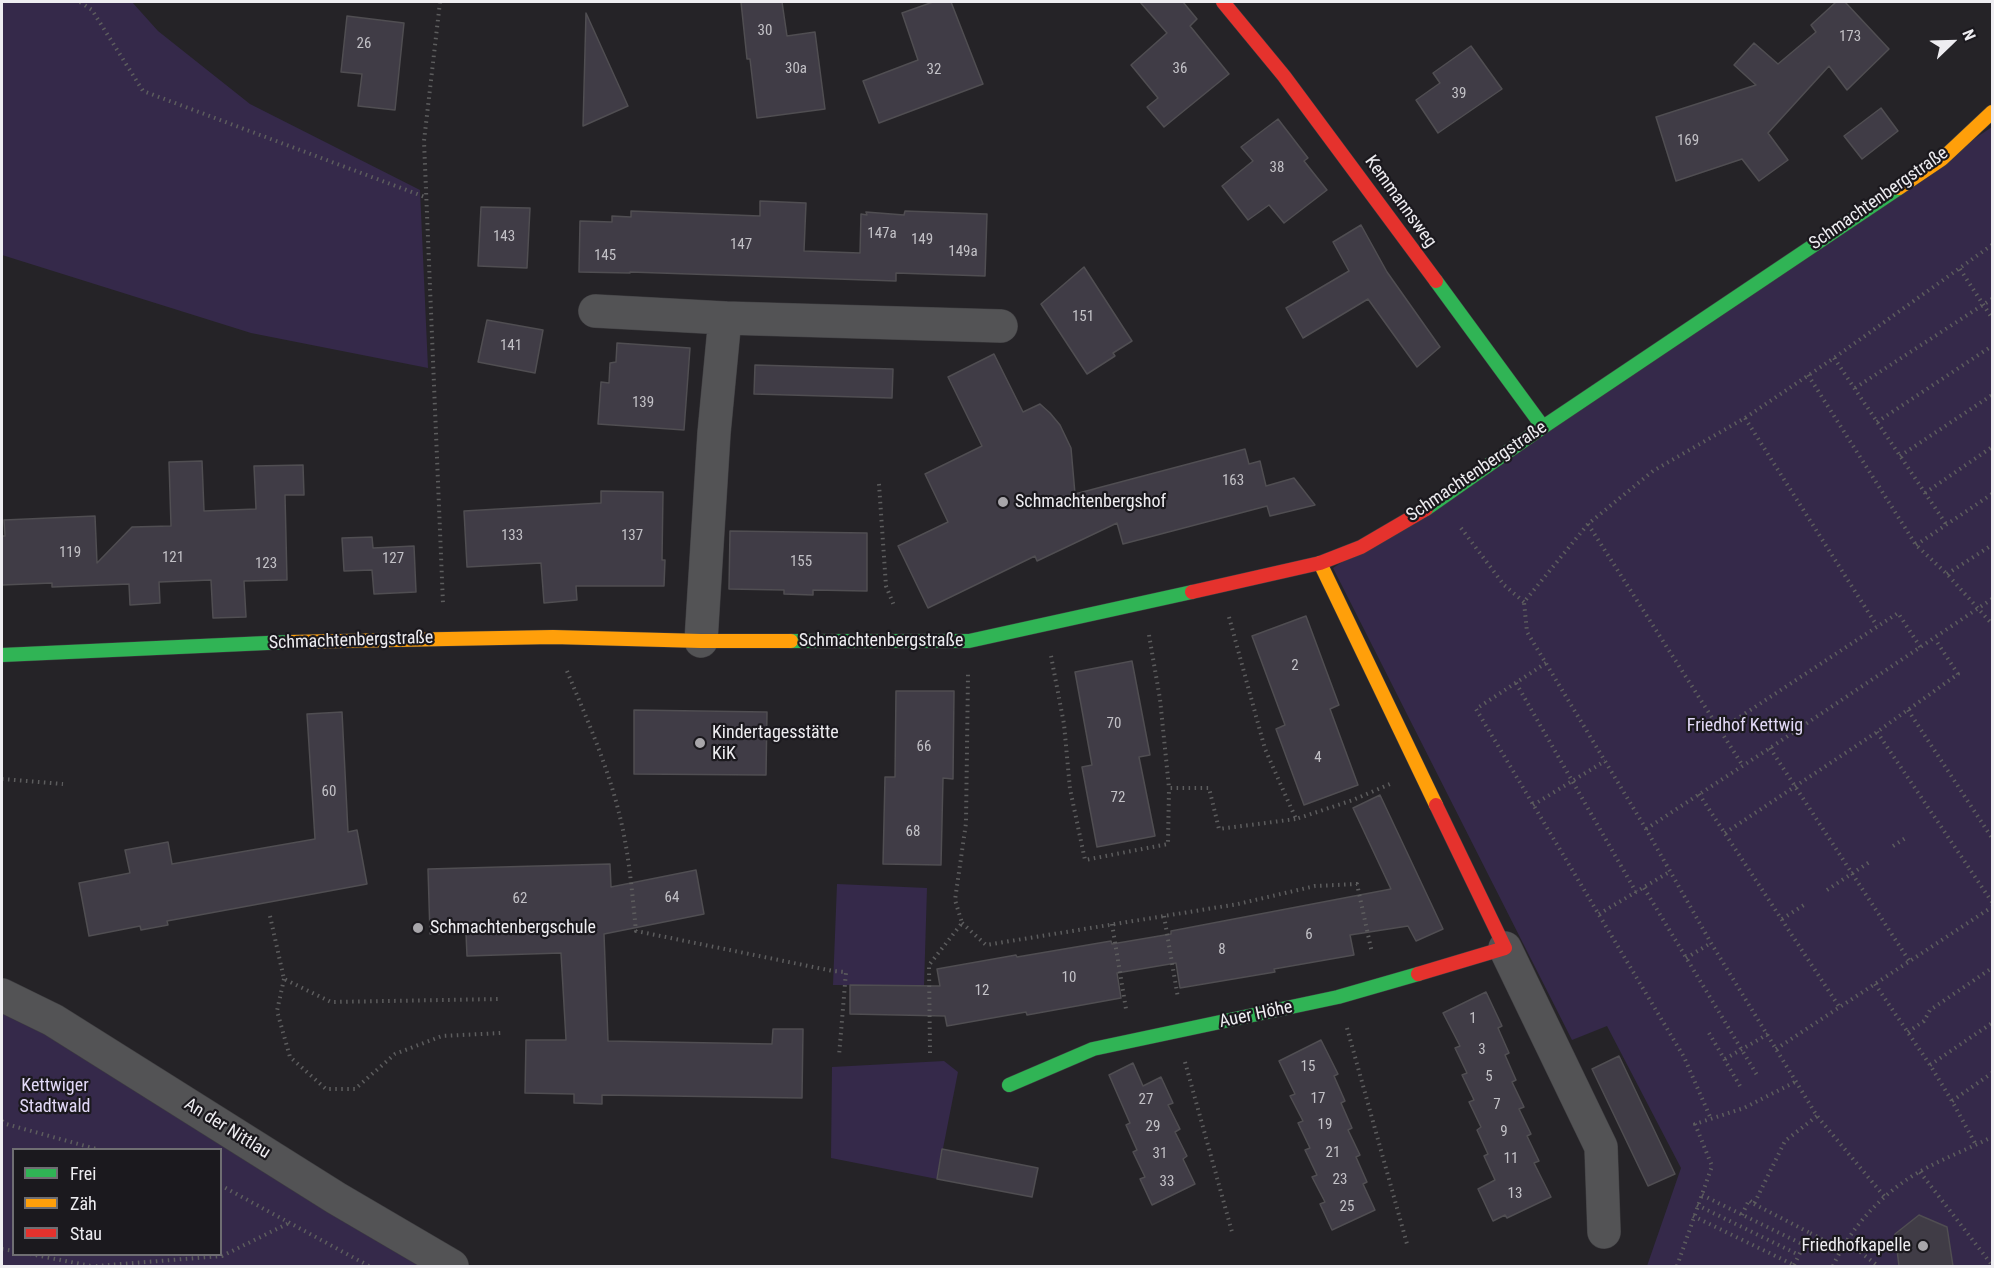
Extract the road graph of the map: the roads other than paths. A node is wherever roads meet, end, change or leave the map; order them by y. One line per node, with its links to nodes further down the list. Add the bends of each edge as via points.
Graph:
1 (1223, 2): 6 (street, Kemmannsweg, via 1284,76)
2 (1992, 112): 6 (street, Schmachtenbergstraße, via 1942,159)
3 (595, 311): 4 (street)
4 (725, 318): 5 (street); 8 (street)
5 (1001, 326)
6 (1543, 427): 7 (street, Schmachtenbergstraße, via 1440,501 1361,547)
7 (1320, 563): 8 (street, Schmachtenbergstraße, via 969,641); 10 (street)
8 (701, 641): 9 (street, Schmachtenbergstraße, via 445,638)
9 (2, 655)
10 (1505, 948): 12 (street, Auer Höhe, via 1338,997 1093,1049); 13 (street, via 1601,1147)
11 (2, 995): 14 (street, An der Nittlau, via 52,1020)
12 (1009, 1085)
13 (1604, 1232)
14 (452, 1266)

